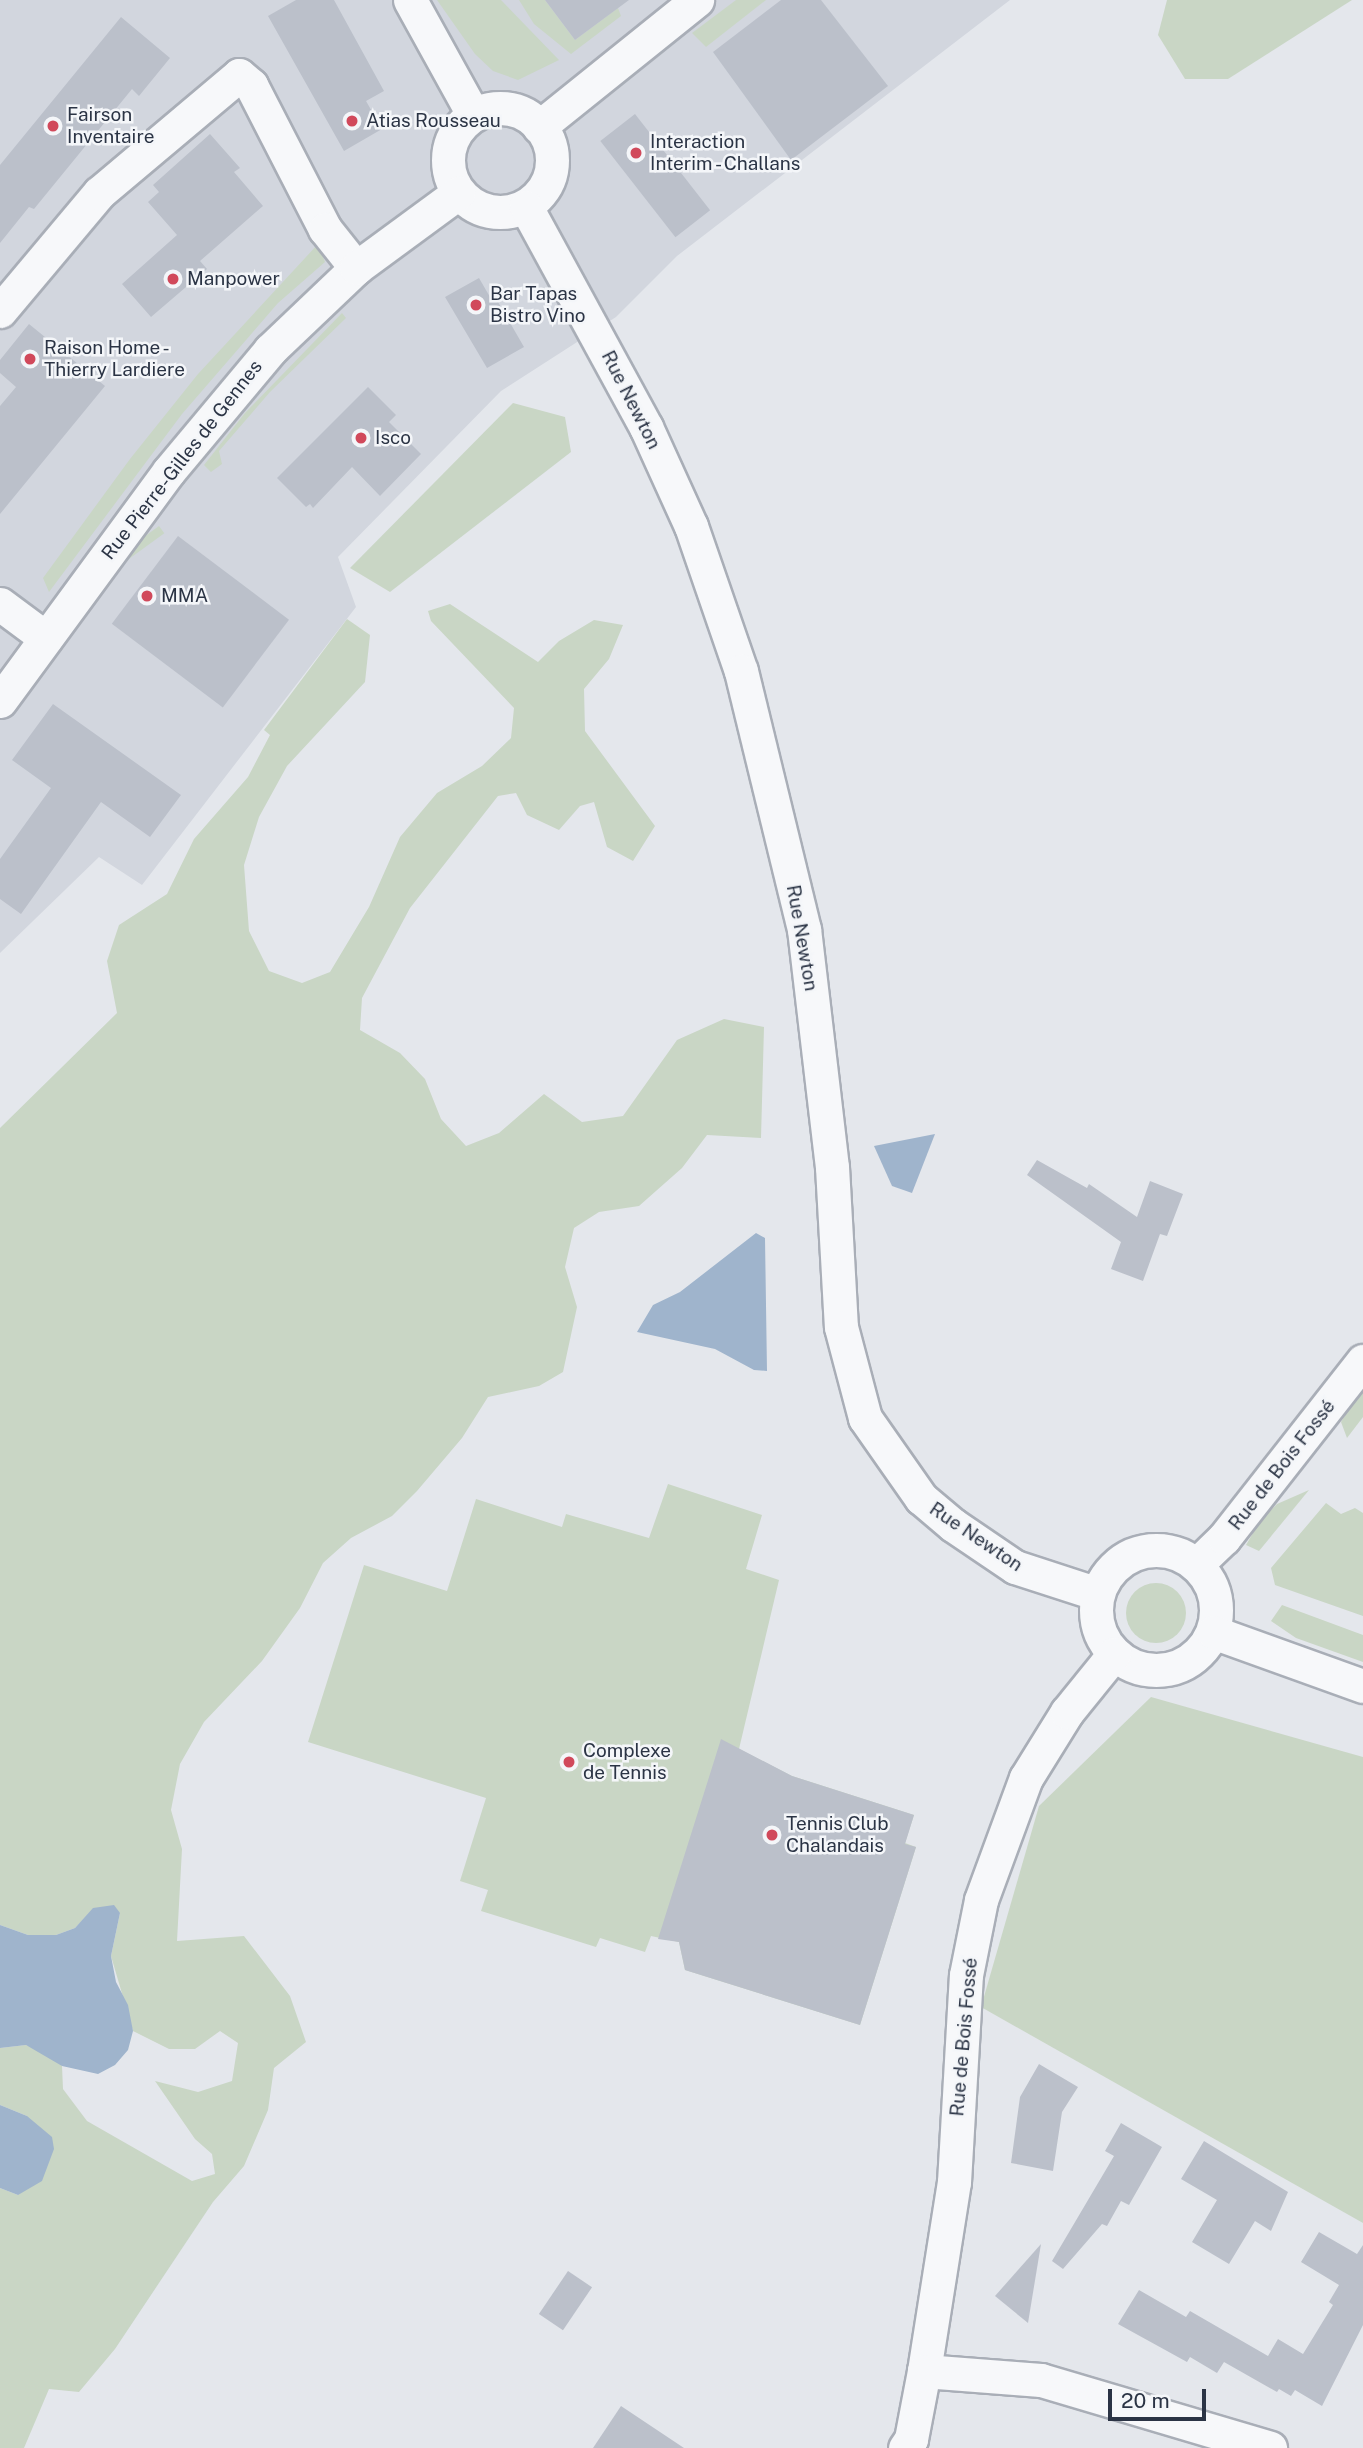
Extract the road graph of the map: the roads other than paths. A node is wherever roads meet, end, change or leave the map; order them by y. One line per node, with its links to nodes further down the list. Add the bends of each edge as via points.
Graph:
1 (410, 0): 3 (street)
2 (697, 0): 4 (street)
3 (473, 114): 4 (street, via 498,107 523,112); 5 (street, via 453,136 447,166)
4 (539, 127): 6 (street, via 553,157 547,186)
5 (458, 193): 6 (street, via 478,209 502,213); 7 (street, Rue Pierre-Gilles de Gennes)
6 (526, 207): 14 (street, Rue Newton, via 646,427 691,526 741,671 804,929 832,1167 841,1327 865,1418 920,1498 953,1525 1015,1567)
7 (356, 268): 8 (street, via 325,229 251,85 239,75 99,193); 10 (street, Rue Pierre-Gilles de Gennes, via 270,350 209,421)
8 (0, 311)
9 (0, 604): 10 (street)
10 (46, 638): 11 (street, Rue Pierre-Gilles de Gennes)
11 (0, 701)
12 (1363, 1361): 13 (street, Rue de Bois Fossé, via 1224,1538)
13 (1196, 1565): 14 (street, via 1175,1553 1151,1550 1128,1557 1109,1572); 15 (street, via 1211,1584 1217,1608)
14 (1098, 1594): 16 (street, via 1101,1636)
15 (1213, 1632): 16 (street, via 1200,1652 1169,1668 1134,1667); 17 (street)
16 (1114, 1654): 18 (street, Rue de Bois Fossé, via 1067,1713 1026,1778 981,1900 966,1975 954,2182)
17 (1363, 1686)
18 (924, 2371): 19 (street, Rue de Bois Fossé, via 911,2439); 20 (street, via 1041,2380)
19 (905, 2448)
20 (1270, 2448)

